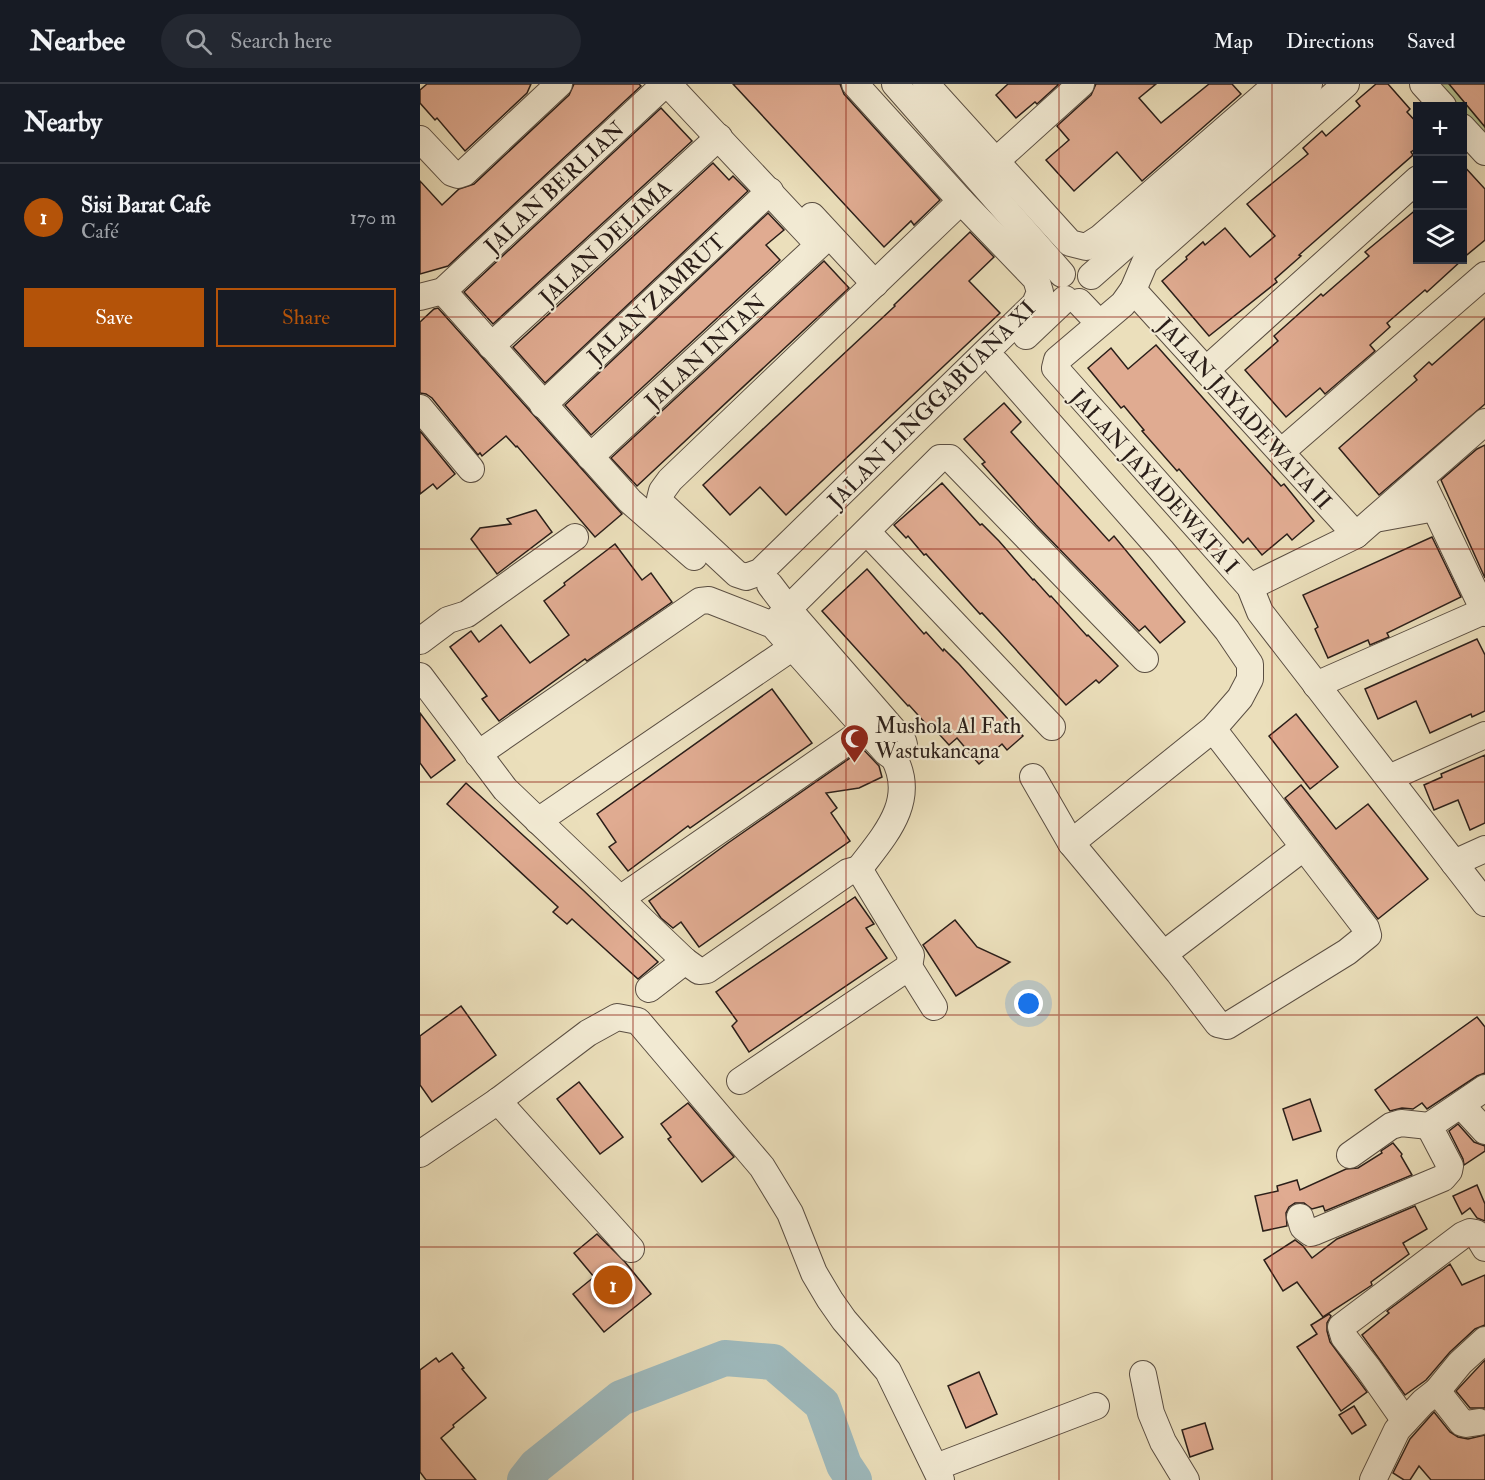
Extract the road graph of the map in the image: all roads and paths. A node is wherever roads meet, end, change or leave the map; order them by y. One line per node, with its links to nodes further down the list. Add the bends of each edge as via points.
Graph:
1 (559, 84): 12 (street)
2 (667, 84): 14 (street); 23 (street, JALAN BERLIAN)
3 (690, 84): 21 (street)
4 (855, 84): 19 (street)
5 (895, 84): 22 (street)
6 (926, 84): 16 (street)
7 (1081, 84): 16 (street)
8 (1277, 84): 16 (street, via 1086,247 1070,243)
9 (1309, 84): 22 (street)
10 (1346, 84): 24 (street, via 1145,262)
11 (1423, 84): 13 (street)
12 (541, 94): 15 (street, via 465,173 452,173)
13 (1439, 102)
14 (718, 137): 18 (street); 26 (street, JALAN DELIMA)
15 (420, 139)
16 (996, 161)
17 (1413, 184): 28 (street)
18 (770, 191): 29 (street, JALAN ZAMRUT); 33 (street, JALAN INTAN, via 819,245)
19 (961, 201): 21 (street, JALAN LINGGABUANA XI); 21 (street, JALAN LINGGABUANA XI, via 1036,279 1040,292 1035,304 760,572 746,577 737,574 663,505 662,491)
20 (1485, 275): 32 (street)
21 (875, 284)
22 (1078, 287): 24 (street, JALAN JAYADEWATA II); 25 (street); 27 (street)
23 (431, 294): 26 (street)
24 (1128, 297): 25 (street); 28 (street, JALAN JAYADEWATA II)
25 (1099, 323): 41 (street, JALAN JAYADEWATA I, via 1057,360 1055,368)
26 (491, 346): 29 (street)
27 (997, 364): 42 (street); 51 (street, via 1161,550 1250,664 1250,679 1240,698)
28 (1206, 370): 32 (street, JALAN JAYADEWATA II)
29 (543, 405): 33 (street)
30 (420, 408): 34 (street)
31 (1485, 422): 35 (street, JALAN JAYADEWATA I)
32 (1281, 452): 39 (street, JALAN JAYADEWATA II)
33 (590, 457): 42 (street, via 630,501 729,587)
34 (471, 469)
35 (1421, 479): 36 (street); 37 (street, JALAN JAYADEWATA I)
36 (1435, 508): 37 (street); 43 (street)
37 (1375, 519): 39 (street, JALAN JAYADEWATA I)
38 (867, 532): 42 (street); 46 (street, via 940,458 950,458); 49 (street)
39 (1356, 535): 41 (street, JALAN JAYADEWATA I)
40 (575, 537): 44 (street, via 467,614 448,620)
41 (1250, 587): 48 (street, via 1260,612)
42 (768, 606): 45 (street); 53 (street, via 700,601); 54 (street, via 903,741 904,745)
43 (1485, 612): 48 (street)
44 (420, 641)
45 (793, 647): 50 (street); 57 (street)
46 (1145, 659)
47 (420, 676): 53 (street)
48 (1316, 685): 56 (street)
49 (1052, 728)
50 (866, 729): 54 (street); 63 (street)
51 (1213, 729): 58 (street); 59 (street)
52 (1485, 735): 56 (street)
53 (478, 754): 57 (street)
54 (893, 756): 62 (street, via 902,782 901,804 895,820)
55 (1033, 777): 58 (street)
56 (1389, 778): 61 (street)
57 (538, 822): 63 (street)
58 (1071, 843): 65 (street)
59 (1303, 848): 65 (street); 65 (street, via 1366,928 1368,935 1363,941 1222,1027)
60 (1485, 849): 61 (street)
61 (1454, 863): 64 (street)
62 (859, 870): 66 (street, via 848,872 707,970 699,971); 67 (street)
63 (620, 899): 66 (street)
64 (1485, 903)
65 (1164, 954)
66 (685, 961): 68 (street)
67 (910, 961): 69 (street); 70 (street)
68 (649, 989)
69 (934, 1007)
70 (740, 1081)
71 (1485, 1088): 73 (street)
72 (498, 1101): 76 (street); 80 (street); 87 (street, via 588,1033 617,1017 638,1021 762,1167 790,1213 814,1273 844,1320 888,1371)
73 (1461, 1105): 74 (street); 75 (street)
74 (1430, 1126): 77 (street, via 1391,1125); 78 (street, via 1450,1166 1443,1178 1311,1233 1305,1230)
75 (1485, 1131)
76 (420, 1154)
77 (1350, 1155)
78 (1300, 1217)
79 (1485, 1248): 85 (street, via 1476,1233 1463,1235 1341,1327 1344,1337)
80 (631, 1249)
81 (1485, 1340): 83 (street)
82 (1143, 1374): 89 (street, via 1151,1413)
83 (1437, 1391): 85 (street); 86 (street, via 1462,1423)
84 (1095, 1406): 87 (street)
85 (1406, 1421): 88 (street, via 1398,1430)
86 (1483, 1421)
87 (938, 1473)
88 (1381, 1477)
89 (1185, 1480)

